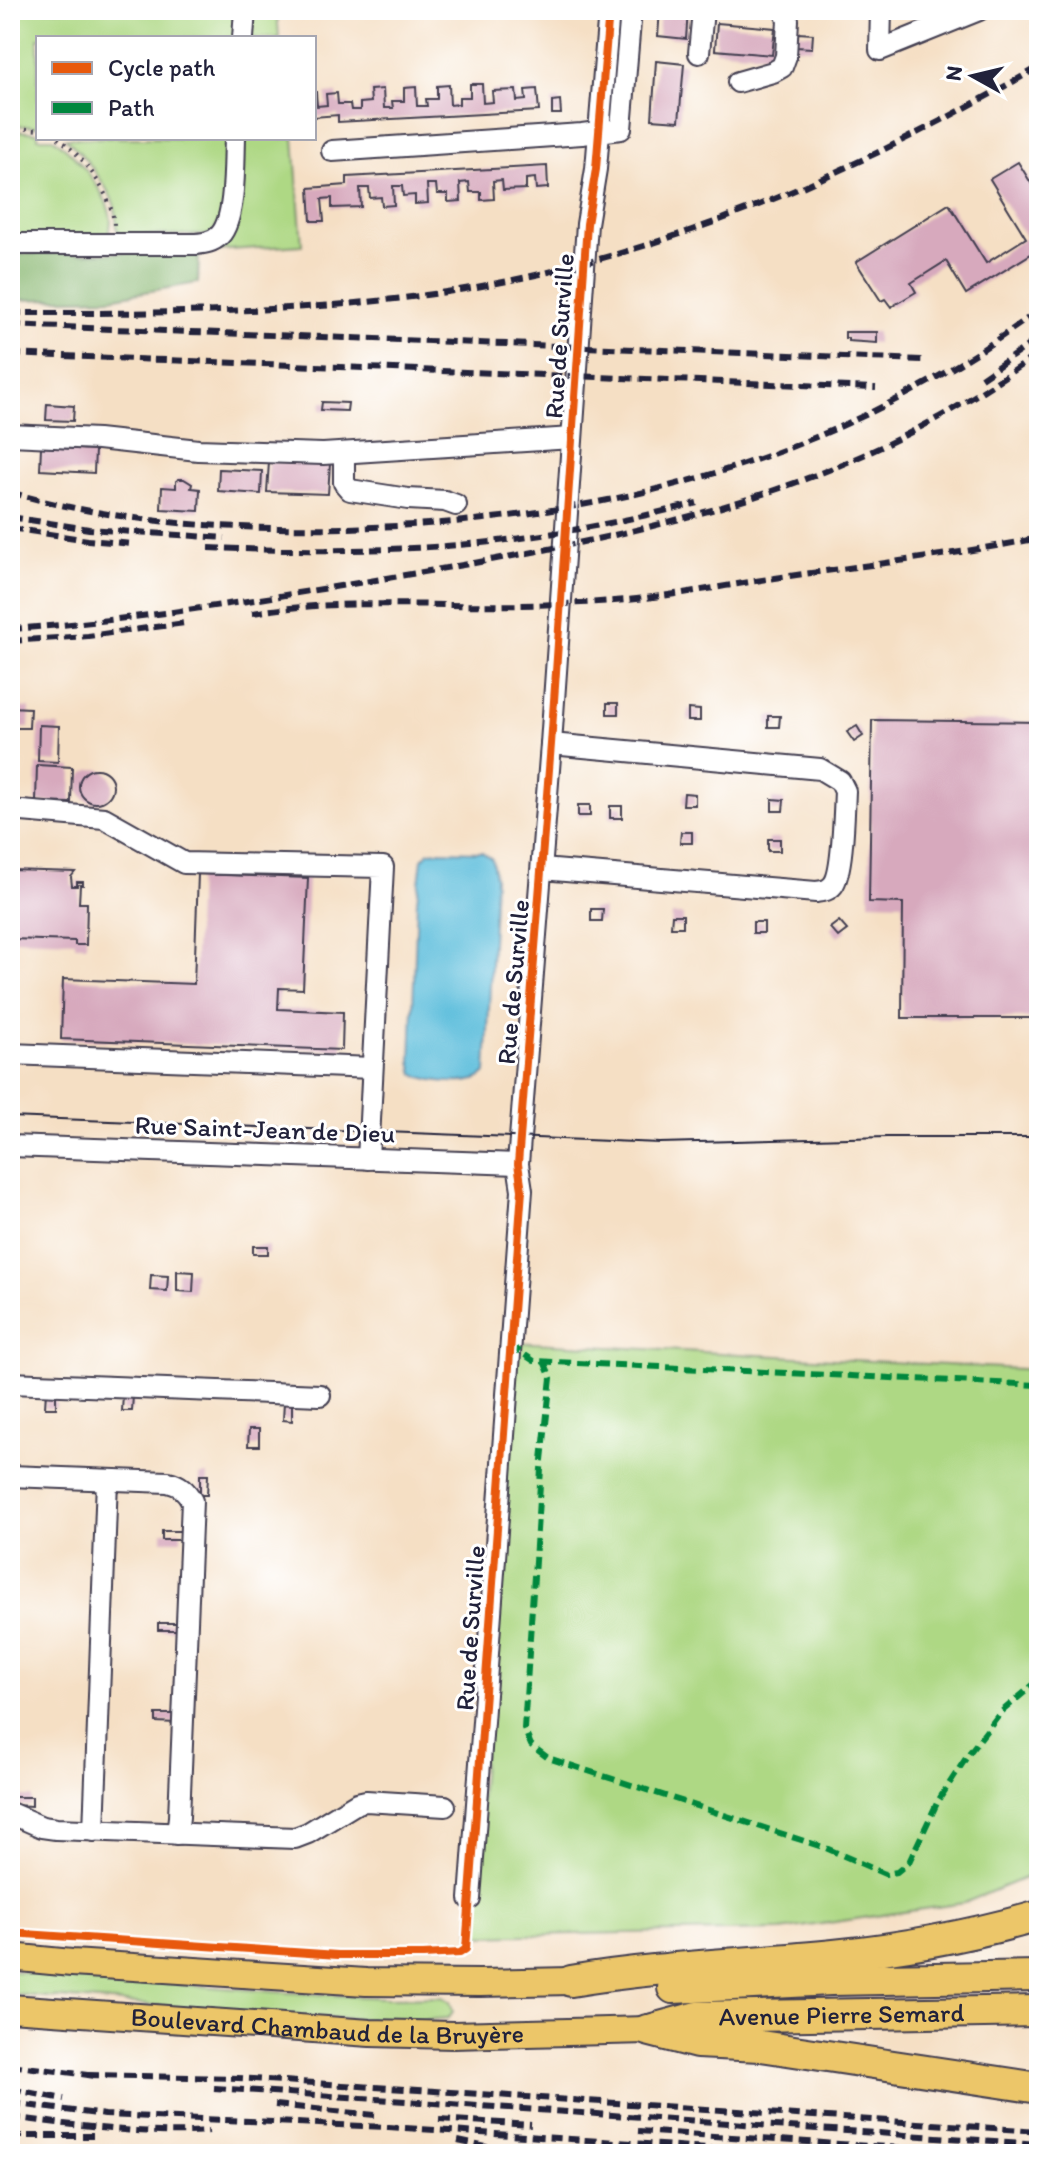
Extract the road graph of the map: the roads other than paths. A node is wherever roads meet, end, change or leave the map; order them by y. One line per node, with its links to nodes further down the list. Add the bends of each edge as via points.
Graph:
1 (245, 10): 8 (street)
2 (609, 10): 11 (street, Rue de Surville)
3 (631, 10): 11 (street, via 621,129)
4 (703, 10): 9 (street)
5 (784, 10): 10 (street, via 788,20 782,67)
6 (979, 10): 7 (street, via 880,50)
7 (884, 11)
8 (243, 36)
9 (699, 53)
10 (738, 82)
11 (599, 133): 13 (street); 16 (street, Rue de Surville)
12 (235, 140): 14 (street, via 226,226 209,242)
13 (332, 151)
14 (10, 244)
15 (12, 433): 17 (street, via 198,450)
16 (572, 438): 17 (street); 19 (street, Rue de Surville)
17 (344, 453): 18 (street, via 344,483 350,490)
18 (456, 505)
19 (551, 744): 21 (street, Rue de Surville); 21 (street, via 820,769 840,781 845,791 839,870 827,891)
20 (10, 810): 23 (street, via 104,818 184,863 383,867)
21 (542, 869): 26 (street, Rue de Surville)
22 (10, 1054): 23 (street)
23 (372, 1068): 25 (street)
24 (10, 1146): 25 (street, Rue Saint-Jean de Dieu)
25 (368, 1159): 26 (street, Rue Saint-Jean de Dieu)
26 (518, 1164): 35 (street, Rue de Surville, via 522,1190)
27 (10, 1383): 28 (street)
28 (320, 1395)
29 (10, 1476): 30 (street)
30 (107, 1480): 33 (street); 34 (street, via 178,1484 192,1501)
31 (445, 1806): 34 (street, via 366,1801 295,1838)
32 (10, 1813): 33 (street, via 42,1827)
33 (94, 1831): 34 (street)
34 (177, 1834)
35 (470, 1899)
36 (1039, 1916): 39 (highway, via 913,1945)
37 (10, 1957): 39 (main road, Boulevard Chambaud de la Bruyère, via 366,1982)
38 (1039, 1976): 39 (highway, via 613,1991)
39 (571, 1981)
40 (10, 2008): 42 (main road, Boulevard Chambaud de la Bruyère, via 370,2033)
41 (1039, 2011): 42 (highway, Avenue Pierre Semard, via 697,2017)
42 (647, 2030): 43 (highway, via 697,2043 761,2046)
43 (1039, 2088)

